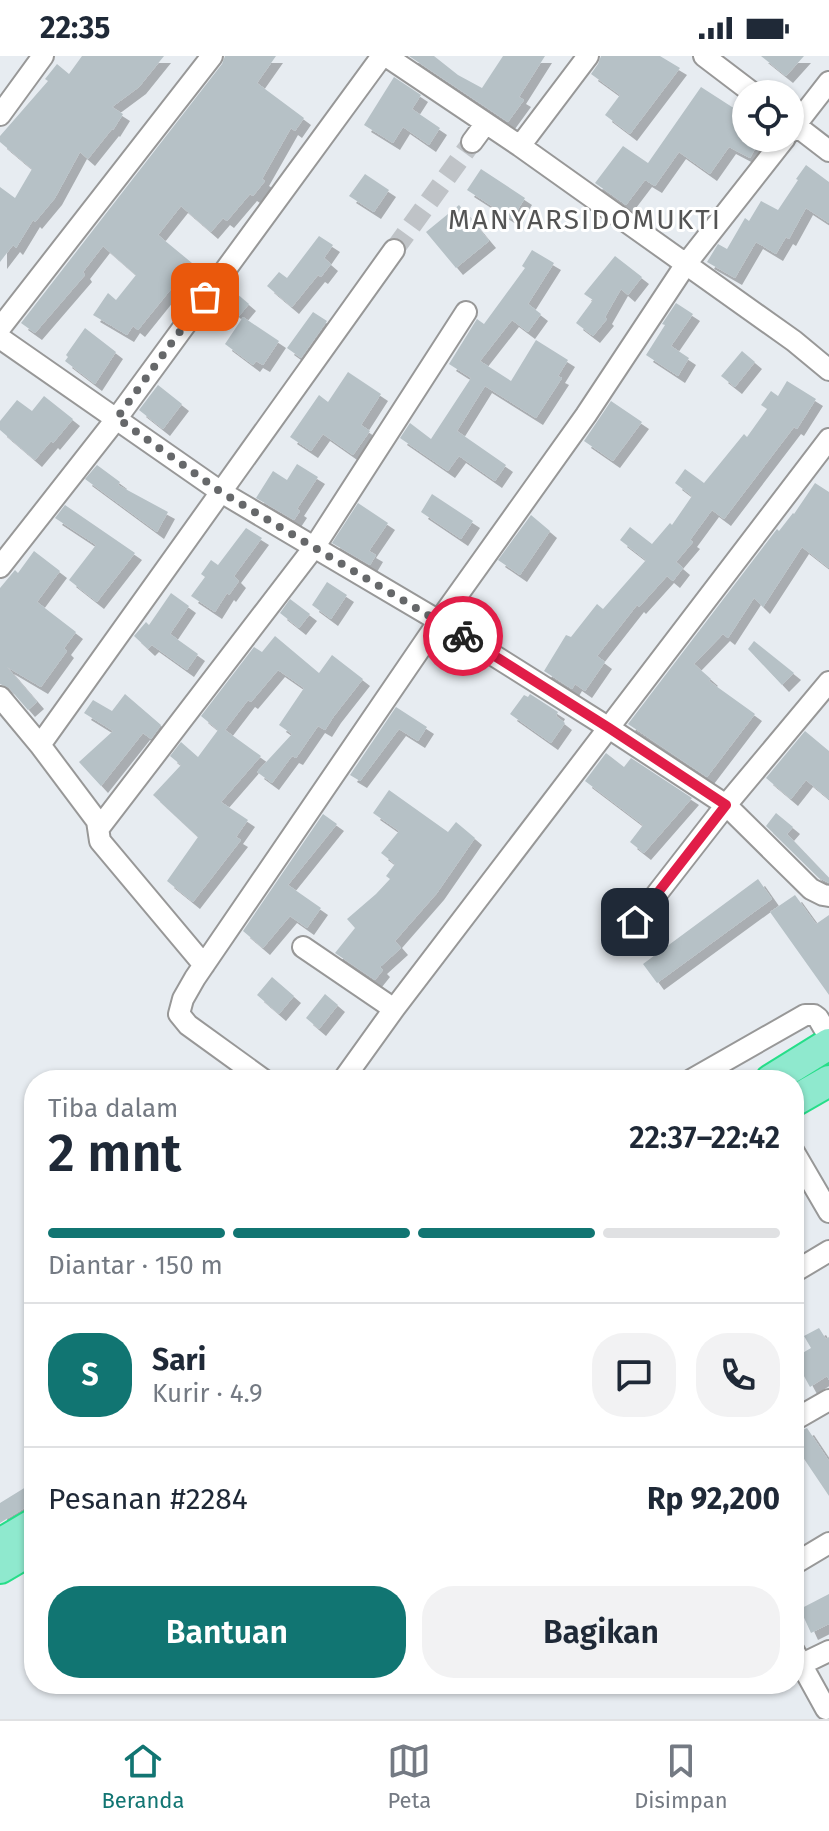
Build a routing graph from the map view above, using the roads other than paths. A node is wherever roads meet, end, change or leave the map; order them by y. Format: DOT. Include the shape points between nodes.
graph roads {
  1 [pos="43,56"];
  2 [pos="212,56"];
  3 [pos="384,56"];
  4 [pos="588,56"];
  5 [pos="704,56"];
  6 [pos="736,80"];
  7 [pos="829,82"];
  8 [pos="804,112"];
  9 [pos="0,115"];
  10 [pos="486,123"];
  11 [pos="804,137"];
  12 [pos="472,142"];
  13 [pos="520,146"];
  14 [pos="829,151"];
  15 [pos="772,152"];
  16 [pos="394,250"];
  17 [pos="686,264"];
  18 [pos="466,312"];
  19 [pos="0,328"];
  20 [pos="0,338"];
  21 [pos="829,370"];
  22 [pos="117,418"];
  23 [pos="829,439"];
  24 [pos="221,492"];
  25 [pos="315,546"];
  26 [pos="0,567"];
  27 [pos="439,621"];
  28 [pos="829,682"];
  29 [pos="0,697"];
  30 [pos="609,728"];
  31 [pos="40,745"];
  32 [pos="726,805"];
  33 [pos="99,828"];
  34 [pos="829,896"];
  35 [pos="635,922"];
  36 [pos="303,947"];
  37 [pos="199,972"];
  38 [pos="394,1009"];
  39 [pos="829,1037"];
  40 [pos="829,1044"];
  41 [pos="250,1070"];
  42 [pos="350,1070"];
  43 [pos="709,1070"];
  44 [pos="787,1070"];
  45 [pos="829,1081"];
  46 [pos="804,1095"];
  47 [pos="804,1169"];
  48 [pos="829,1212"];
  49 [pos="829,1251"];
  50 [pos="804,1266"];
  51 [pos="829,1400"];
  52 [pos="804,1414"];
  53 [pos="24,1530"];
  54 [pos="829,1543"];
  55 [pos="0,1544"];
  56 [pos="24,1554"];
  57 [pos="804,1558"];
  58 [pos="0,1568"];
  59 [pos="829,1651"];
  60 [pos="804,1657"];
  61 [pos="804,1669"];
  62 [pos="826,1709"];
  1 -- 9 [label="street"];
  2 -- 19 [label="street"];
  3 -- 10 [label="street"];
  3 -- 22 [label="street"];
  4 -- 13 [label="street"];
  5 -- 6 [label="street"];
  7 -- 8 [label="street"];
  10 -- 12 [label="street"];
  10 -- 13 [label="street"];
  11 -- 14 [label="street"];
  13 -- 17 [label="street"];
  15 -- 17 [label="street"];
  16 -- 24 [label="street"];
  17 -- 21 [label="street"];
  17 -- 27 [label="street"];
  18 -- 25 [label="street"];
  20 -- 22 [label="street"];
  22 -- 24 [label="street"];
  22 -- 26 [label="street"];
  23 -- 30 [label="street"];
  24 -- 25 [label="street"];
  24 -- 31 [label="street"];
  25 -- 27 [label="street"];
  25 -- 33 [label="street"];
  27 -- 30 [label="street"];
  27 -- 37 [label="street"];
  28 -- 32 [label="street"];
  29 -- 31 [label="street"];
  30 -- 32 [label="street"];
  30 -- 38 [label="street"];
  31 -- 33 [label="street"];
  32 -- 34 [label="street" via="811,889"];
  32 -- 35 [label="street"];
  33 -- 37 [label="street" via="100,841"];
  36 -- 38 [label="street"];
  37 -- 41 [label="street" via="179,1014"];
  38 -- 42 [label="street"];
  39 -- 43 [label="street" via="818,1018 805,1015"];
  40 -- 44 [label="highway"];
  45 -- 46 [label="highway"];
  47 -- 48 [label="street"];
  49 -- 50 [label="street"];
  51 -- 52 [label="street"];
  53 -- 55 [label="highway"];
  54 -- 57 [label="street"];
  56 -- 58 [label="highway"];
  59 -- 60 [label="street"];
  61 -- 62 [label="street"];
}
